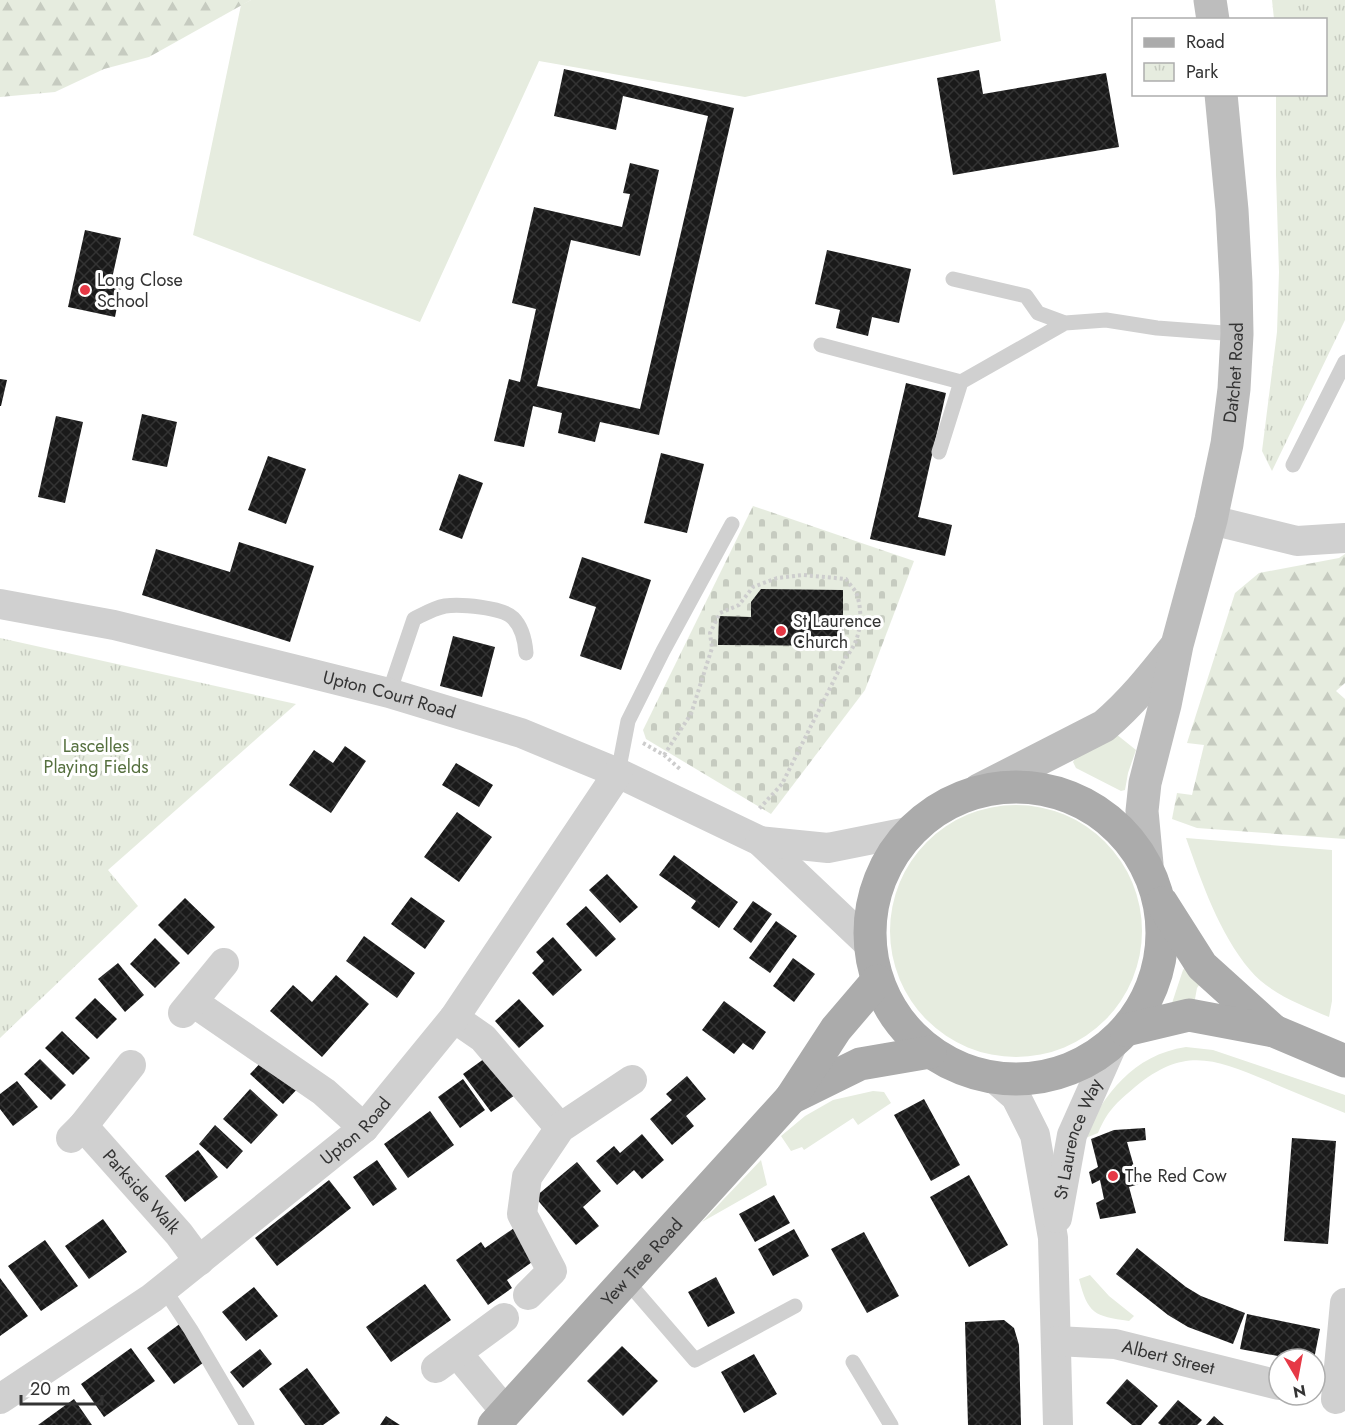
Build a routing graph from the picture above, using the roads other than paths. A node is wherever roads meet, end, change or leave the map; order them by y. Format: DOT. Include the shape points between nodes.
graph roads {
  1 [pos="1210,0"];
  2 [pos="1213,18"];
  3 [pos="1221,96"];
  4 [pos="953,279"];
  5 [pos="1065,323"];
  6 [pos="1237,334"];
  7 [pos="821,345"];
  8 [pos="1345,362"];
  9 [pos="962,382"];
  10 [pos="939,452"];
  11 [pos="1293,465"];
  12 [pos="1211,520"];
  13 [pos="732,524"];
  14 [pos="1345,538"];
  15 [pos="0,604"];
  16 [pos="1177,645"];
  17 [pos="526,652"];
  18 [pos="388,693"];
  19 [pos="618,773"];
  20 [pos="979,790"];
  21 [pos="908,832"];
  22 [pos="760,841"];
  23 [pos="1147,864"];
  24 [pos="1161,901"];
  25 [pos="869,944"];
  26 [pos="224,963"];
  27 [pos="877,981"];
  28 [pos="454,1018"];
  29 [pos="1274,1031"];
  30 [pos="1120,1037"];
  31 [pos="930,1052"];
  32 [pos="1345,1061"];
  33 [pos="131,1065"];
  34 [pos="993,1077"];
  35 [pos="632,1080"];
  36 [pos="791,1098"];
  37 [pos="364,1128"];
  38 [pos="560,1128"];
  39 [pos="1053,1238"];
  40 [pos="199,1261"];
  41 [pos="625,1279"];
  42 [pos="164,1289"];
  43 [pos="528,1295"];
  44 [pos="1345,1303"];
  45 [pos="795,1306"];
  46 [pos="504,1318"];
  47 [pos="1056,1341"];
  48 [pos="853,1362"];
  49 [pos="1267,1382"];
  50 [pos="1332,1398"];
  51 [pos="0,1399"];
  52 [pos="500,1418"];
  53 [pos="247,1425"];
  54 [pos="891,1425"];
  55 [pos="1058,1425"];
  1 -- 2 [label="main road"];
  3 -- 6 [label="main road, Datchet Road" via="1232,210"];
  4 -- 5 [label="lane" via="1026,296 1038,313"];
  5 -- 6 [label="lane" via="1106,320"];
  5 -- 9 [label="lane"];
  6 -- 12 [label="main road, Datchet Road" via="1227,444"];
  7 -- 9 [label="lane"];
  8 -- 11 [label="lane"];
  9 -- 10 [label="lane"];
  12 -- 14 [label="street" via="1297,541"];
  12 -- 16 [label="main road, Datchet Road"];
  13 -- 19 [label="lane" via="628,721"];
  15 -- 18 [label="street, Upton Court Road" via="114,626"];
  16 -- 20 [label="main road, Datchet Road" via="1104,726"];
  16 -- 23 [label="main road, Datchet Road" via="1145,783 1142,811"];
  17 -- 18 [label="lane" via="519,626 511,616 487,608 445,606 428,611 414,619"];
  18 -- 19 [label="street, Upton Court Road" via="521,733"];
  19 -- 22 [label="street, Upton Court Road"];
  19 -- 28 [label="street, Upton Road"];
  20 -- 21 [label="main road" via="941,806"];
  20 -- 23 [label="main road" via="1069,795 1095,807 1125,832"];
  21 -- 22 [label="street, Upton Court Road" via="828,848"];
  21 -- 25 [label="main road" via="884,867 871,907"];
  22 -- 25 [label="street, Upton Court Road"];
  23 -- 24 [label="main road"];
  24 -- 29 [label="main road" via="1202,966"];
  24 -- 30 [label="main road" via="1164,935 1159,970 1146,1002"];
  25 -- 27 [label="main road"];
  26 -- 37 [label="street" via="188,1007 324,1092"];
  27 -- 31 [label="main road" via="898,1020"];
  27 -- 36 [label="main road, Yew Tree Road" via="837,1029"];
  28 -- 37 [label="street, Upton Road"];
  28 -- 38 [label="street" via="483,1038"];
  29 -- 30 [label="main road" via="1189,1015"];
  29 -- 32 [label="main road"];
  30 -- 34 [label="main road" via="1077,1067 1035,1078"];
  30 -- 39 [label="street, St Laurence Way" via="1072,1135"];
  31 -- 34 [label="main road" via="960,1068"];
  31 -- 36 [label="main road, Yew Tree Road" via="860,1064"];
  33 -- 40 [label="street, Parkside Walk" via="77,1132 179,1234"];
  34 -- 39 [label="street, St Laurence Way" via="1016,1097 1035,1135"];
  35 -- 38 [label="street"];
  36 -- 41 [label="main road, Yew Tree Road"];
  37 -- 40 [label="street, Upton Road"];
  38 -- 43 [label="street" via="527,1177 522,1214 552,1271"];
  39 -- 47 [label="street, St Laurence Way"];
  40 -- 42 [label="street, Upton Road"];
  41 -- 45 [label="lane" via="695,1360"];
  41 -- 52 [label="main road, Yew Tree Road"];
  42 -- 51 [label="street, Upton Road"];
  42 -- 53 [label="lane"];
  44 -- 50 [label="street"];
  46 -- 52 [label="street" via="446,1361"];
  47 -- 49 [label="street, Albert Street" via="1115,1344"];
  47 -- 55 [label="street, St Laurence Way"];
  48 -- 54 [label="lane"];
}
